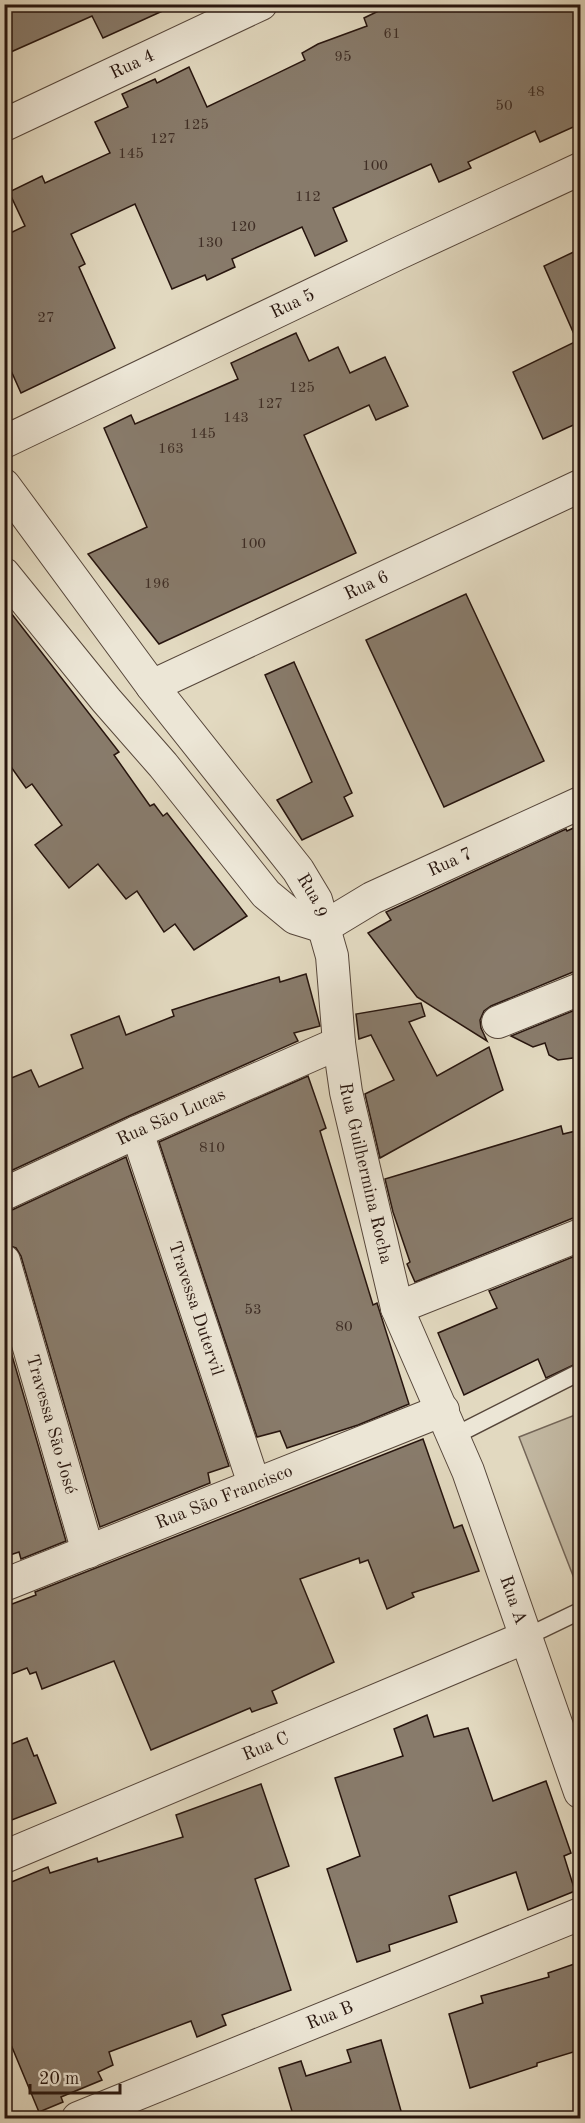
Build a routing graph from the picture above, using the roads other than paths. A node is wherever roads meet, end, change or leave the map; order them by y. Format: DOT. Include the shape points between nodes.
graph roads {
  1 [pos="261,4"];
  2 [pos="4,124"];
  3 [pos="580,169"];
  4 [pos="4,442"];
  5 [pos="4,485"];
  6 [pos="580,486"];
  7 [pos="4,574"];
  8 [pos="152,686"];
  9 [pos="580,803"];
  10 [pos="329,952"];
  11 [pos="580,989"];
  12 [pos="498,1022"];
  13 [pos="339,1044"];
  14 [pos="137,1132"];
  15 [pos="4,1194"];
  16 [pos="580,1235"];
  17 [pos="4,1261"];
  18 [pos="397,1308"];
  19 [pos="580,1372"];
  20 [pos="448,1423"];
  21 [pos="254,1484"];
  22 [pos="88,1552"];
  23 [pos="4,1586"];
  24 [pos="580,1611"];
  25 [pos="526,1637"];
  26 [pos="580,1792"];
  27 [pos="4,1857"];
  28 [pos="580,1914"];
  29 [pos="78,2118"];
  1 -- 2 [label="street, Rua 4"];
  3 -- 4 [label="street, Rua 5"];
  5 -- 8 [label="street, Rua 9"];
  6 -- 8 [label="street, Rua 6"];
  7 -- 10 [label="street, Rua 9" via="266,894"];
  8 -- 10 [label="street, Rua 9" via="298,870 316,900"];
  9 -- 10 [label="street, Rua 7" via="372,898"];
  10 -- 13 [label="street, Rua Guilhermina Rocha"];
  11 -- 12 [label="street"];
  13 -- 14 [label="street, Rua São Lucas"];
  13 -- 18 [label="street, Rua Guilhermina Rocha" via="346,1092"];
  14 -- 15 [label="street, Rua São Lucas"];
  14 -- 21 [label="street, Travessa Dutervil"];
  16 -- 18 [label="street"];
  17 -- 22 [label="street, Travessa São José"];
  18 -- 20 [label="street, Rua Guilhermina Rocha"];
  19 -- 20 [label="lane"];
  20 -- 21 [label="street, Rua São Francisco"];
  20 -- 25 [label="street, Rua A"];
  21 -- 22 [label="street, Rua São Francisco"];
  22 -- 23 [label="street, Rua São Francisco"];
  24 -- 25 [label="lane"];
  25 -- 26 [label="street, Rua A"];
  25 -- 27 [label="street, Rua C"];
  28 -- 29 [label="street, Rua B"];
}
